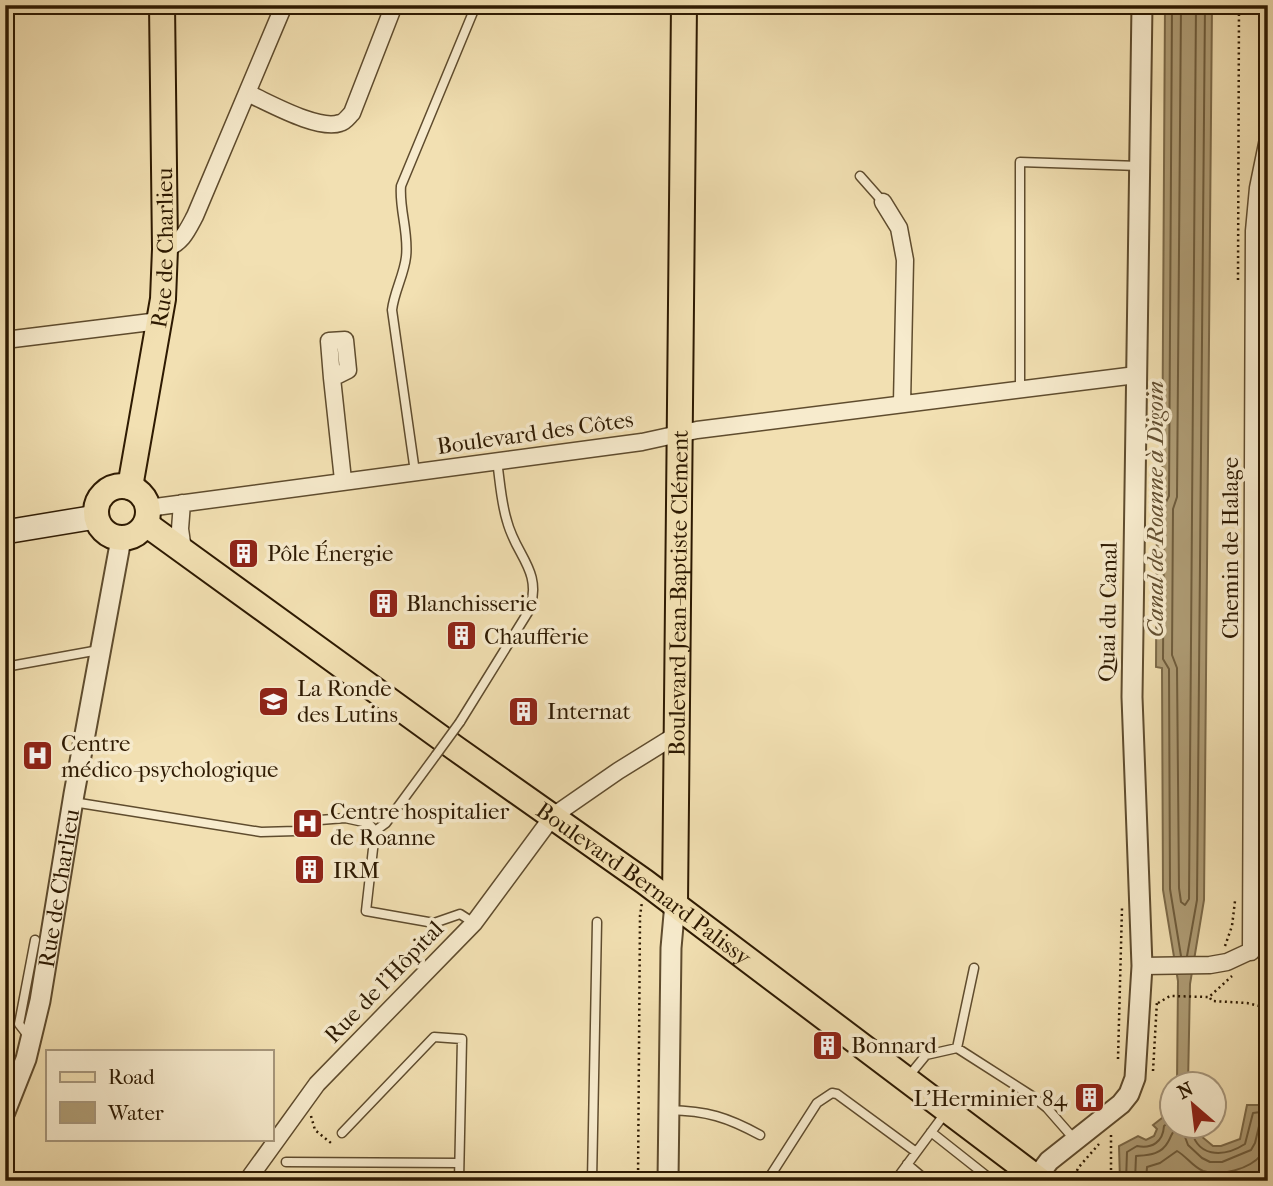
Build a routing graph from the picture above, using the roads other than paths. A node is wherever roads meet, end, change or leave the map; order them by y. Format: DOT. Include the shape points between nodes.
graph roads {
  1 [pos="162,5"];
  2 [pos="284,5"];
  3 [pos="394,5"];
  4 [pos="476,5"];
  5 [pos="684,5"];
  6 [pos="1142,5"];
  7 [pos="247,93"];
  8 [pos="1267,144"];
  9 [pos="1139,166"];
  10 [pos="860,176"];
  11 [pos="883,202"];
  12 [pos="165,249"];
  13 [pos="159,321"];
  14 [pos="5,340"];
  15 [pos="1136,375"];
  16 [pos="332,378"];
  17 [pos="1020,389"];
  18 [pos="902,403"];
  19 [pos="679,435"];
  20 [pos="497,461"];
  21 [pos="415,472"];
  22 [pos="342,481"];
  23 [pos="130,487"];
  24 [pos="183,503"];
  25 [pos="96,516"];
  26 [pos="147,516"];
  27 [pos="5,532"];
  28 [pos="121,538"];
  29 [pos="183,550"];
  30 [pos="101,649"];
  31 [pos="5,667"];
  32 [pos="676,735"];
  33 [pos="73,802"];
  34 [pos="554,816"];
  35 [pos="375,831"];
  36 [pos="674,903"];
  37 [pos="597,922"];
  38 [pos="474,923"];
  39 [pos="35,940"];
  40 [pos="1268,943"];
  41 [pos="1251,952"];
  42 [pos="1152,966"];
  43 [pos="975,968"];
  44 [pos="31,1040"];
  45 [pos="957,1048"];
  46 [pos="906,1079"];
  47 [pos="948,1109"];
  48 [pos="669,1110"];
  49 [pos="5,1112"];
  50 [pos="931,1132"];
  51 [pos="342,1133"];
  52 [pos="760,1135"];
  53 [pos="1075,1140"];
  54 [pos="916,1152"];
  55 [pos="286,1162"];
  56 [pos="460,1163"];
  57 [pos="907,1164"];
  58 [pos="1037,1179"];
  59 [pos="247,1181"];
  60 [pos="459,1181"];
  61 [pos="592,1181"];
  62 [pos="668,1181"];
  63 [pos="767,1181"];
  64 [pos="895,1181"];
  65 [pos="927,1181"];
  66 [pos="993,1181"];
  1 -- 12 [label="main road, Rue de Charlieu"];
  2 -- 7 [label="street"];
  3 -- 7 [label="street" via="352,113 342,123 313,122"];
  4 -- 21 [label="lane" via="401,186 407,254 392,310"];
  5 -- 19 [label="main road, Boulevard Jean-Baptiste Clément"];
  6 -- 9 [label="street, Quai du Canal"];
  7 -- 12 [label="street" via="184,236"];
  8 -- 41 [label="street, Chemin de Halage" via="1254,231"];
  9 -- 15 [label="street, Quai du Canal"];
  9 -- 17 [label="lane" via="1020,162"];
  10 -- 11 [label="lane"];
  11 -- 18 [label="street" via="899,228 905,260"];
  12 -- 13 [label="main road, Rue de Charlieu"];
  13 -- 14 [label="street"];
  13 -- 23 [label="main road, Rue de Charlieu"];
  15 -- 17 [label="street, Boulevard des Côtes"];
  15 -- 42 [label="street, Quai du Canal" via="1132,697"];
  16 -- 22 [label="street"];
  17 -- 18 [label="street, Boulevard des Côtes"];
  18 -- 19 [label="street, Boulevard des Côtes"];
  19 -- 20 [label="street, Boulevard des Côtes"];
  19 -- 32 [label="main road, Boulevard Jean-Baptiste Clément"];
  20 -- 21 [label="street, Boulevard des Côtes"];
  20 -- 35 [label="lane, bridge" via="507,522 530,571 534,594 530,609 460,722 386,823"];
  21 -- 22 [label="street, Boulevard des Côtes"];
  22 -- 24 [label="street, Boulevard des Côtes"];
  23 -- 25 [label="main road" via="105,492"];
  23 -- 26 [label="main road" via="142,495"];
  24 -- 26 [label="street, Boulevard des Côtes"];
  24 -- 29 [label="street"];
  25 -- 27 [label="main road"];
  25 -- 28 [label="main road" via="102,529"];
  26 -- 28 [label="main road" via="136,535"];
  26 -- 29 [label="main road, Boulevard Bernard Palissy"];
  28 -- 30 [label="street, Rue de Charlieu"];
  29 -- 34 [label="main road, Boulevard Bernard Palissy"];
  30 -- 31 [label="lane"];
  30 -- 33 [label="street, Rue de Charlieu"];
  32 -- 34 [label="street, Rue de l'Hôpital"];
  32 -- 36 [label="main road, Boulevard Jean-Baptiste Clément"];
  33 -- 35 [label="lane" via="261,832 296,831 320,820 345,818 368,823"];
  33 -- 44 [label="street, Rue de Charlieu"];
  34 -- 36 [label="main road, Boulevard Bernard Palissy"];
  34 -- 38 [label="street, Rue de l'Hôpital"];
  35 -- 38 [label="lane" via="366,911 434,923 460,914"];
  36 -- 46 [label="main road, Boulevard Bernard Palissy"];
  36 -- 48 [label="street, Boulevard Jean-Baptiste Clément"];
  37 -- 61 [label="lane"];
  38 -- 59 [label="street, Rue de l'Hôpital" via="317,1084"];
  39 -- 44 [label="lane" via="19,1024"];
  40 -- 41 [label="street"];
  41 -- 42 [label="street" via="1210,965"];
  42 -- 53 [label="street, Quai du Canal" via="1132,1086 1121,1104"];
  43 -- 45 [label="lane"];
  44 -- 49 [label="street, Rue de Charlieu"];
  45 -- 46 [label="lane" via="926,1055"];
  45 -- 53 [label="lane" via="1032,1096"];
  46 -- 47 [label="main road, Boulevard Bernard Palissy"];
  47 -- 50 [label="lane"];
  47 -- 58 [label="main road, Boulevard Bernard Palissy"];
  48 -- 52 [label="lane" via="723,1116"];
  48 -- 62 [label="street, Boulevard Jean-Baptiste Clément"];
  50 -- 54 [label="lane"];
  50 -- 66 [label="lane"];
  51 -- 56 [label="lane" via="434,1037 462,1039"];
  53 -- 58 [label="street, Quai du Canal" via="1049,1161"];
  54 -- 57 [label="lane"];
  54 -- 63 [label="lane" via="832,1093 817,1103"];
  55 -- 56 [label="lane"];
  56 -- 60 [label="lane"];
  57 -- 64 [label="lane"];
  57 -- 65 [label="lane"];
}
